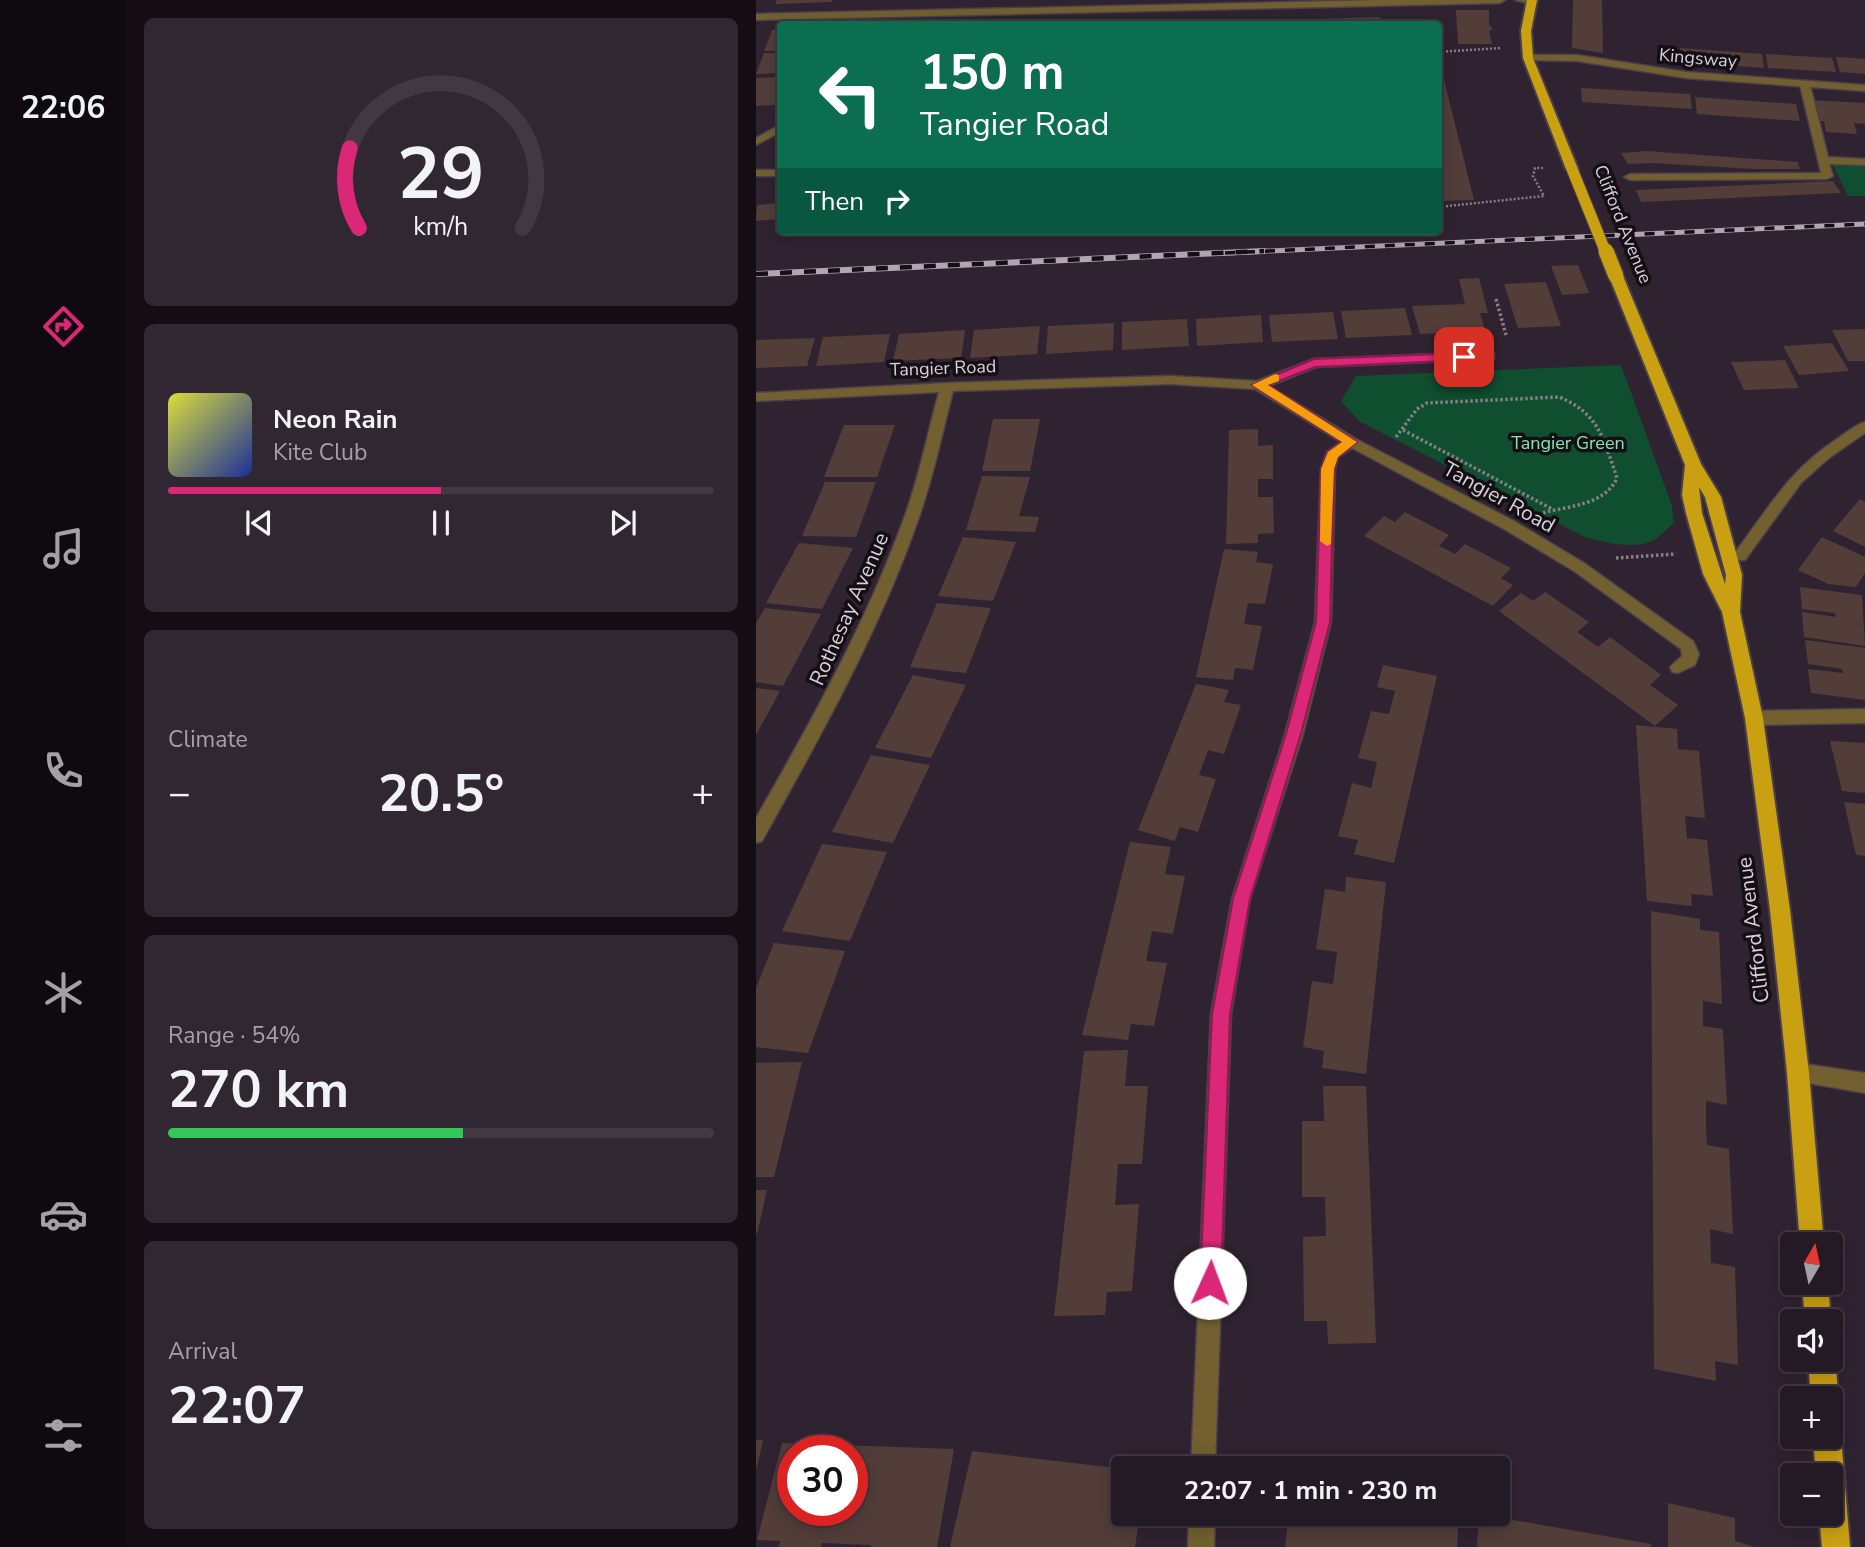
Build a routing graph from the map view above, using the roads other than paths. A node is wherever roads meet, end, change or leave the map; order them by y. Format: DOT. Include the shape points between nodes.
graph roads {
  1 [pos="1500,0"];
  2 [pos="1520,0"];
  3 [pos="1532,0"];
  4 [pos="832,16"];
  5 [pos="756,17"];
  6 [pos="1526,52"];
  7 [pos="1805,85"];
  8 [pos="1865,88"];
  9 [pos="777,130"];
  10 [pos="756,142"];
  11 [pos="1823,160"];
  12 [pos="1865,162"];
  13 [pos="756,173"];
  14 [pos="777,173"];
  15 [pos="1630,177"];
  16 [pos="1489,356"];
  17 [pos="1258,385"];
  18 [pos="947,387"];
  19 [pos="756,397"];
  20 [pos="1865,427"];
  21 [pos="1351,442"];
  22 [pos="1693,465"];
  23 [pos="1730,557"];
  24 [pos="1731,612"];
  25 [pos="1678,667"];
  26 [pos="1865,716"];
  27 [pos="1754,718"];
  28 [pos="756,835"];
  29 [pos="1798,1073"];
  30 [pos="1865,1083"];
  31 [pos="1811,1232"];
  32 [pos="1203,1456"];
  33 [pos="1202,1526"];
  34 [pos="1834,1526"];
  35 [pos="1201,1547"];
  36 [pos="1836,1547"];
  1 -- 4 [label="street"];
  2 -- 3 [label="street"];
  3 -- 6 [label="highway"];
  4 -- 5 [label="street"];
  6 -- 7 [label="street, Kingsway" via="1660,72"];
  6 -- 22 [label="highway, Clifford Avenue, bridge"];
  7 -- 8 [label="street, Kingsway"];
  7 -- 11 [label="street"];
  9 -- 10 [label="street"];
  11 -- 12 [label="street"];
  11 -- 15 [label="street" via="1827,176"];
  13 -- 14 [label="street"];
  16 -- 17 [label="street, Tangier Road" via="1314,363"];
  17 -- 18 [label="street, Tangier Road" via="1170,380"];
  17 -- 21 [label="street, Tangier Road"];
  18 -- 19 [label="street, Tangier Road"];
  18 -- 28 [label="street, Rothesay Avenue" via="912,517 885,585 818,726"];
  20 -- 23 [label="street" via="1832,448 1789,487 1757,536 1740,556"];
  21 -- 25 [label="street, Tangier Road" via="1509,524 1579,567 1687,645 1689,660"];
  21 -- 32 [label="street" via="1332,455 1328,469 1323,622 1294,734 1241,899 1221,1014"];
  22 -- 23 [label="highway, Clifford Avenue" via="1713,497"];
  22 -- 24 [label="highway, Clifford Avenue" via="1690,495 1694,513 1712,574"];
  23 -- 24 [label="highway, Clifford Avenue" via="1734,575"];
  24 -- 27 [label="highway, Clifford Avenue"];
  26 -- 27 [label="street"];
  27 -- 29 [label="highway, Clifford Avenue"];
  29 -- 30 [label="street"];
  29 -- 31 [label="highway, Clifford Avenue"];
  33 -- 35 [label="street"];
  34 -- 36 [label="highway"];
}
